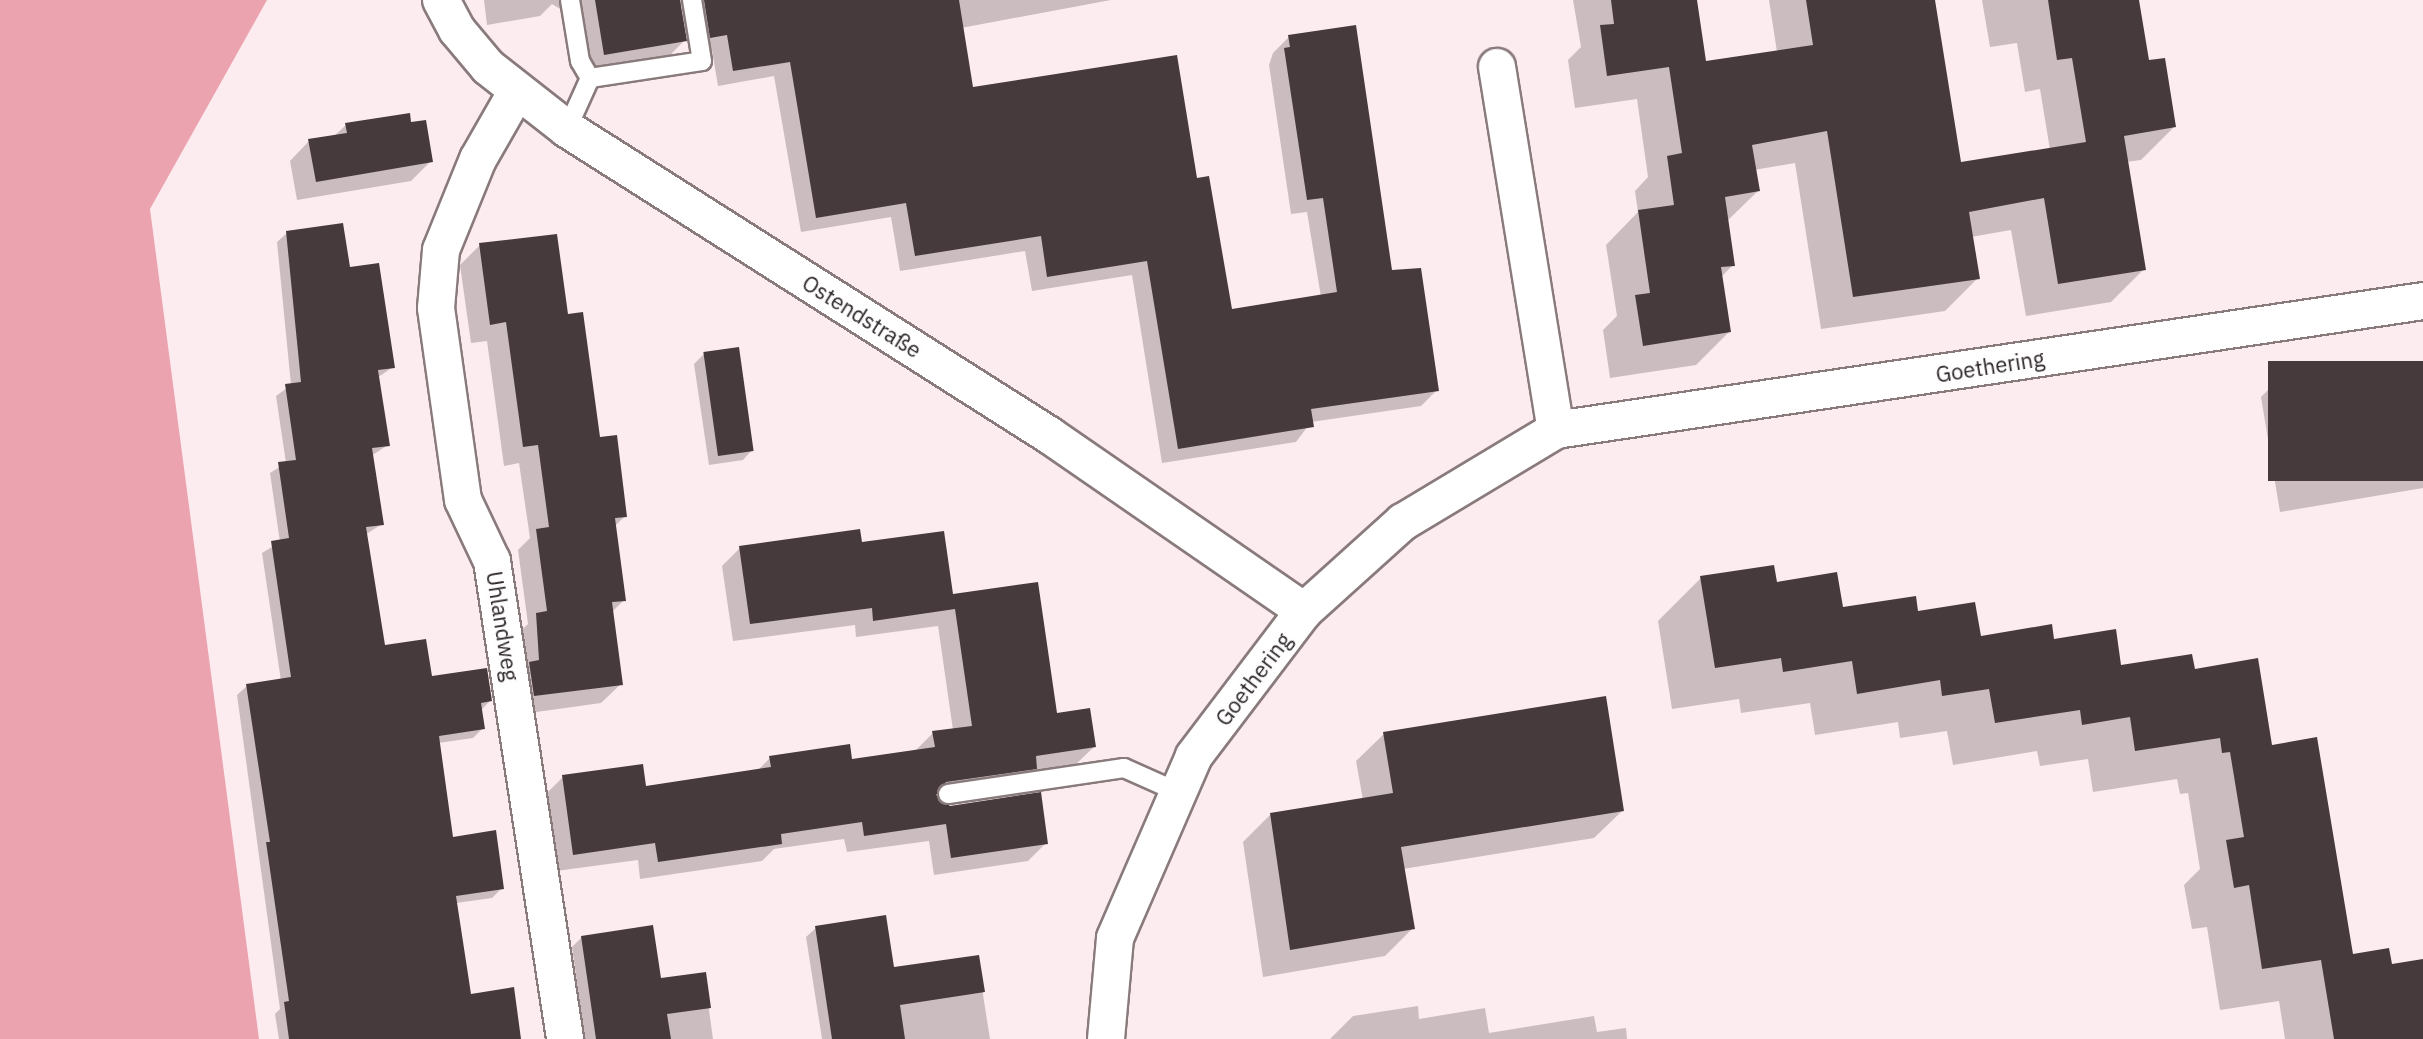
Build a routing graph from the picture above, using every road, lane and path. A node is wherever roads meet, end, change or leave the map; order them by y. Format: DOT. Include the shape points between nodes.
graph roads {
  1 [pos="441,0"];
  2 [pos="570,0"];
  3 [pos="692,0"];
  4 [pos="1497,67"];
  5 [pos="590,78"];
  6 [pos="517,91"];
  7 [pos="567,129"];
  8 [pos="2423,301"];
  9 [pos="1556,430"];
  10 [pos="1304,611"];
  11 [pos="1178,792"];
  12 [pos="948,794"];
  13 [pos="565,1039"];
  14 [pos="1106,1039"];
  1 -- 6 [label="street, Ostendstraße" via="457,30"];
  2 -- 5 [label="lane" via="580,61"];
  3 -- 5 [label="lane" via="702,61"];
  4 -- 9 [label="street"];
  5 -- 7 [label="lane"];
  6 -- 7 [label="street, Ostendstraße"];
  6 -- 13 [label="street, Uhlandweg" via="478,159 441,250 436,308 463,500 492,561"];
  7 -- 10 [label="street, Ostendstraße" via="1049,435"];
  8 -- 9 [label="street, Goethering"];
  9 -- 10 [label="street, Goethering" via="1403,522"];
  10 -- 11 [label="street, Goethering" via="1194,756"];
  11 -- 12 [label="lane" via="1124,768"];
  11 -- 14 [label="street, Goethering" via="1115,938"];
}
